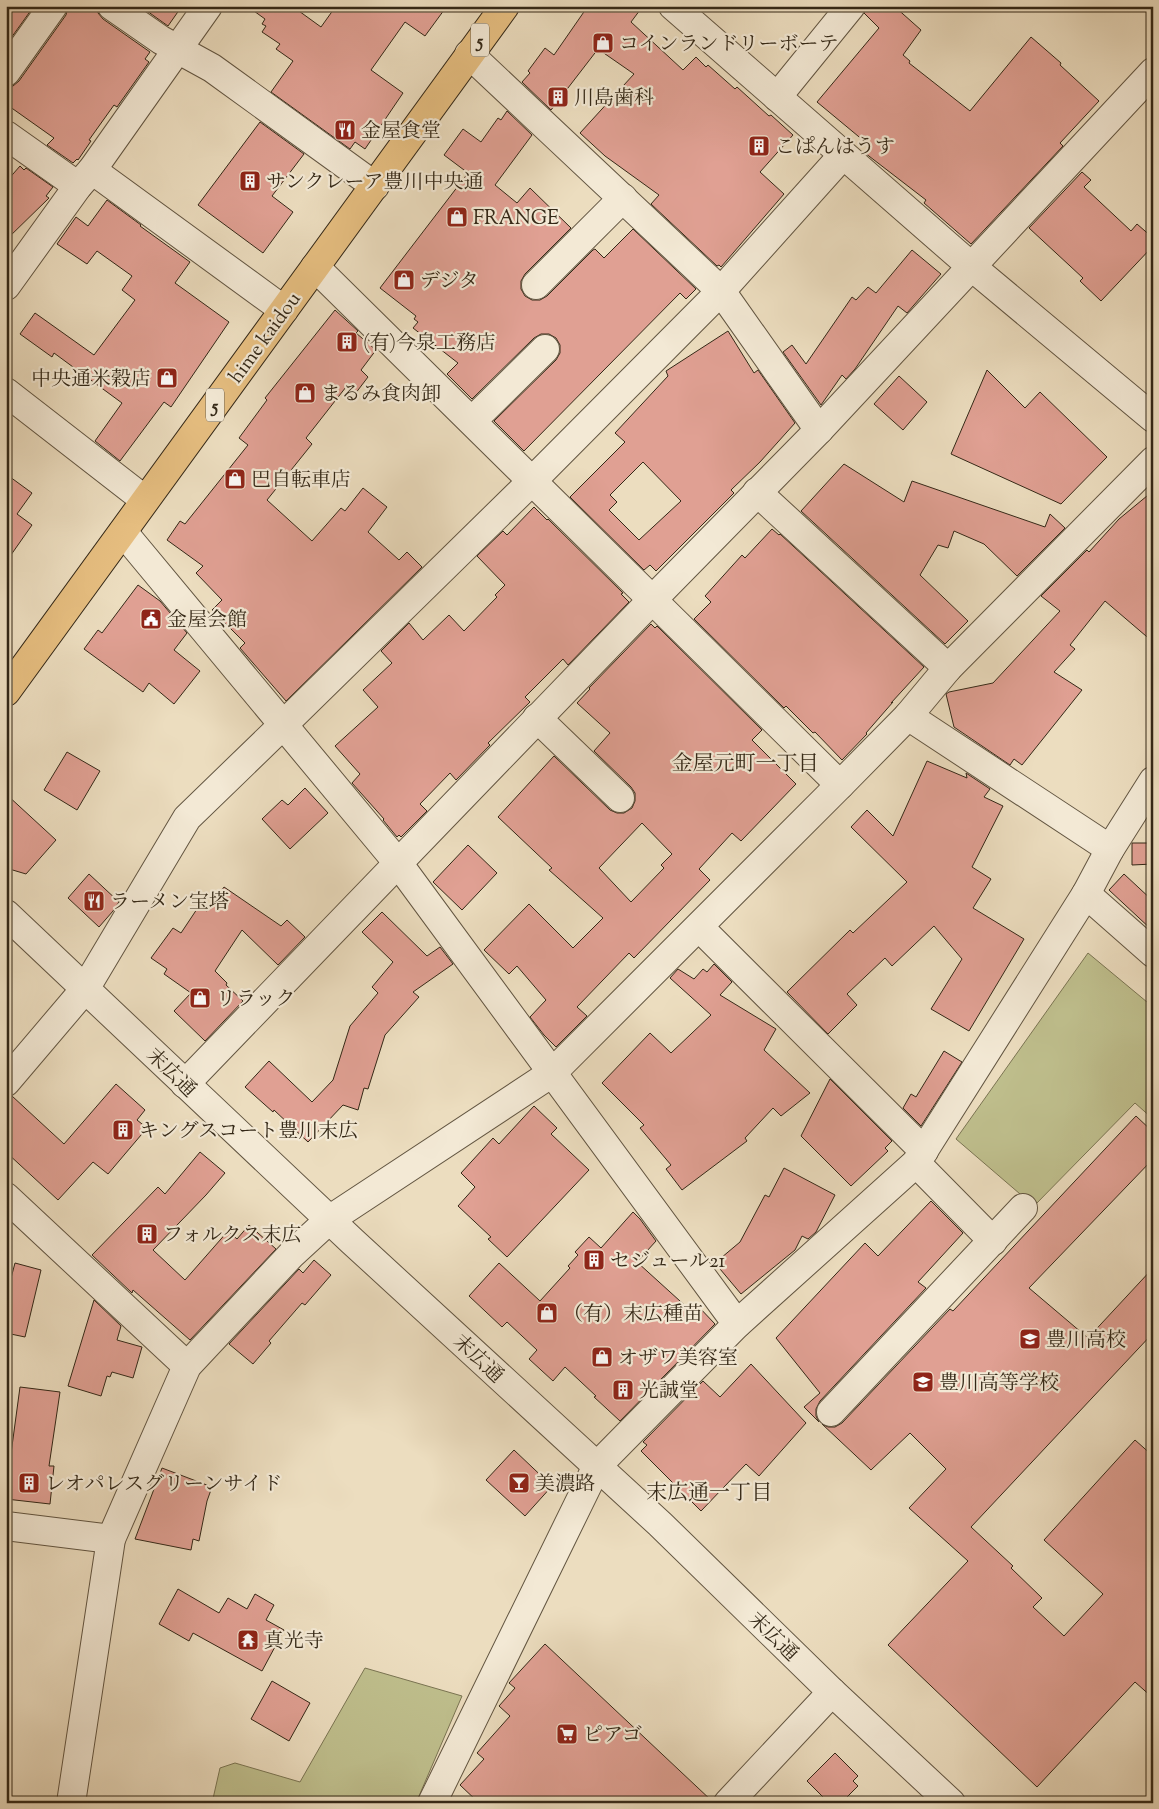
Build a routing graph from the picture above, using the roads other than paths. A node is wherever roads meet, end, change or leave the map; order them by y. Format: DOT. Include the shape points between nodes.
graph roads {
  1 [pos="53,6"];
  2 [pos="112,6"];
  3 [pos="208,6"];
  4 [pos="505,6"];
  5 [pos="673,6"];
  6 [pos="851,6"];
  7 [pos="178,49"];
  8 [pos="469,54"];
  9 [pos="6,72"];
  10 [pos="1153,72"];
  11 [pos="776,97"];
  12 [pos="6,135"];
  13 [pos="843,155"];
  14 [pos="85,178"];
  15 [pos="375,186"];
  16 [pos="623,198"];
  17 [pos="315,267"];
  18 [pos="972,267"];
  19 [pos="536,285"];
  20 [pos="6,286"];
  21 [pos="721,291"];
  22 [pos="284,310"];
  23 [pos="545,349"];
  24 [pos="6,392"];
  25 [pos="1153,418"];
  26 [pos="472,422"];
  27 [pos="819,430"];
  28 [pos="1153,461"];
  29 [pos="532,481"];
  30 [pos="757,492"];
  31 [pos="145,500"];
  32 [pos="122,532"];
  33 [pos="653,599"];
  34 [pos="948,668"];
  35 [pos="6,692"];
  36 [pos="908,716"];
  37 [pos="537,718"];
  38 [pos="283,725"];
  39 [pos="1153,781"];
  40 [pos="840,785"];
  41 [pos="620,798"];
  42 [pos="1110,849"];
  43 [pos="398,863"];
  44 [pos="1086,894"];
  45 [pos="6,914"];
  46 [pos="699,927"];
  47 [pos="1153,953"];
  48 [pos="85,988"];
  49 [pos="552,1073"];
  50 [pos="6,1082"];
  51 [pos="184,1084"];
  52 [pos="920,1157"];
  53 [pos="6,1197"];
  54 [pos="1023,1208"];
  55 [pos="329,1220"];
  56 [pos="993,1241"];
  57 [pos="737,1324"];
  58 [pos="187,1366"];
  59 [pos="831,1412"];
  60 [pos="597,1466"];
  61 [pos="6,1526"];
  62 [pos="111,1539"];
  63 [pos="832,1692"];
  64 [pos="71,1803"];
  65 [pos="432,1803"];
  66 [pos="728,1803"];
  67 [pos="951,1803"];
  1 -- 9 [label="street"];
  2 -- 7 [label="street"];
  3 -- 7 [label="street"];
  4 -- 8 [label="main road, hime kaidou / 5"];
  5 -- 11 [label="street"];
  6 -- 11 [label="street"];
  7 -- 14 [label="street"];
  7 -- 15 [label="street" via="212,68"];
  8 -- 15 [label="main road, hime kaidou / 5"];
  8 -- 16 [label="street"];
  10 -- 18 [label="street"];
  11 -- 13 [label="street"];
  12 -- 14 [label="street"];
  13 -- 18 [label="street"];
  13 -- 21 [label="street"];
  14 -- 20 [label="street"];
  14 -- 22 [label="street"];
  15 -- 17 [label="main road, hime kaidou / 5"];
  16 -- 19 [label="street"];
  16 -- 21 [label="street"];
  17 -- 22 [label="main road, hime kaidou / 5"];
  17 -- 26 [label="street"];
  18 -- 25 [label="street"];
  18 -- 27 [label="street"];
  21 -- 27 [label="street"];
  21 -- 29 [label="street"];
  22 -- 31 [label="main road, hime kaidou / 5"];
  23 -- 26 [label="street"];
  24 -- 31 [label="street"];
  26 -- 29 [label="street"];
  27 -- 30 [label="street"];
  28 -- 34 [label="street"];
  29 -- 33 [label="street"];
  29 -- 38 [label="street"];
  30 -- 33 [label="street"];
  30 -- 34 [label="street"];
  31 -- 32 [label="main road, hime kaidou / 5"];
  32 -- 35 [label="main road, hime kaidou / 5"];
  32 -- 38 [label="street"];
  33 -- 37 [label="street"];
  33 -- 40 [label="street"];
  34 -- 36 [label="street"];
  36 -- 40 [label="street"];
  36 -- 42 [label="street"];
  37 -- 41 [label="street"];
  37 -- 43 [label="street"];
  38 -- 43 [label="street"];
  38 -- 48 [label="street" via="187,818"];
  39 -- 42 [label="street"];
  40 -- 46 [label="street"];
  42 -- 44 [label="street"];
  43 -- 49 [label="street"];
  43 -- 51 [label="street"];
  44 -- 47 [label="street"];
  44 -- 52 [label="street"];
  45 -- 48 [label="street, 末広通"];
  46 -- 49 [label="street"];
  46 -- 52 [label="street"];
  48 -- 50 [label="street"];
  48 -- 51 [label="street, 末広通"];
  49 -- 55 [label="street"];
  49 -- 57 [label="street"];
  51 -- 55 [label="street, 末広通"];
  52 -- 56 [label="street"];
  52 -- 57 [label="street"];
  53 -- 58 [label="street"];
  54 -- 56 [label="street"];
  55 -- 58 [label="street" via="291,1255"];
  55 -- 60 [label="street, 末広通"];
  56 -- 59 [label="street"];
  57 -- 60 [label="street"];
  58 -- 62 [label="street"];
  60 -- 63 [label="street, 末広通"];
  60 -- 65 [label="street"];
  61 -- 62 [label="street"];
  62 -- 64 [label="street"];
  63 -- 66 [label="street"];
  63 -- 67 [label="street, 末広通"];
}
